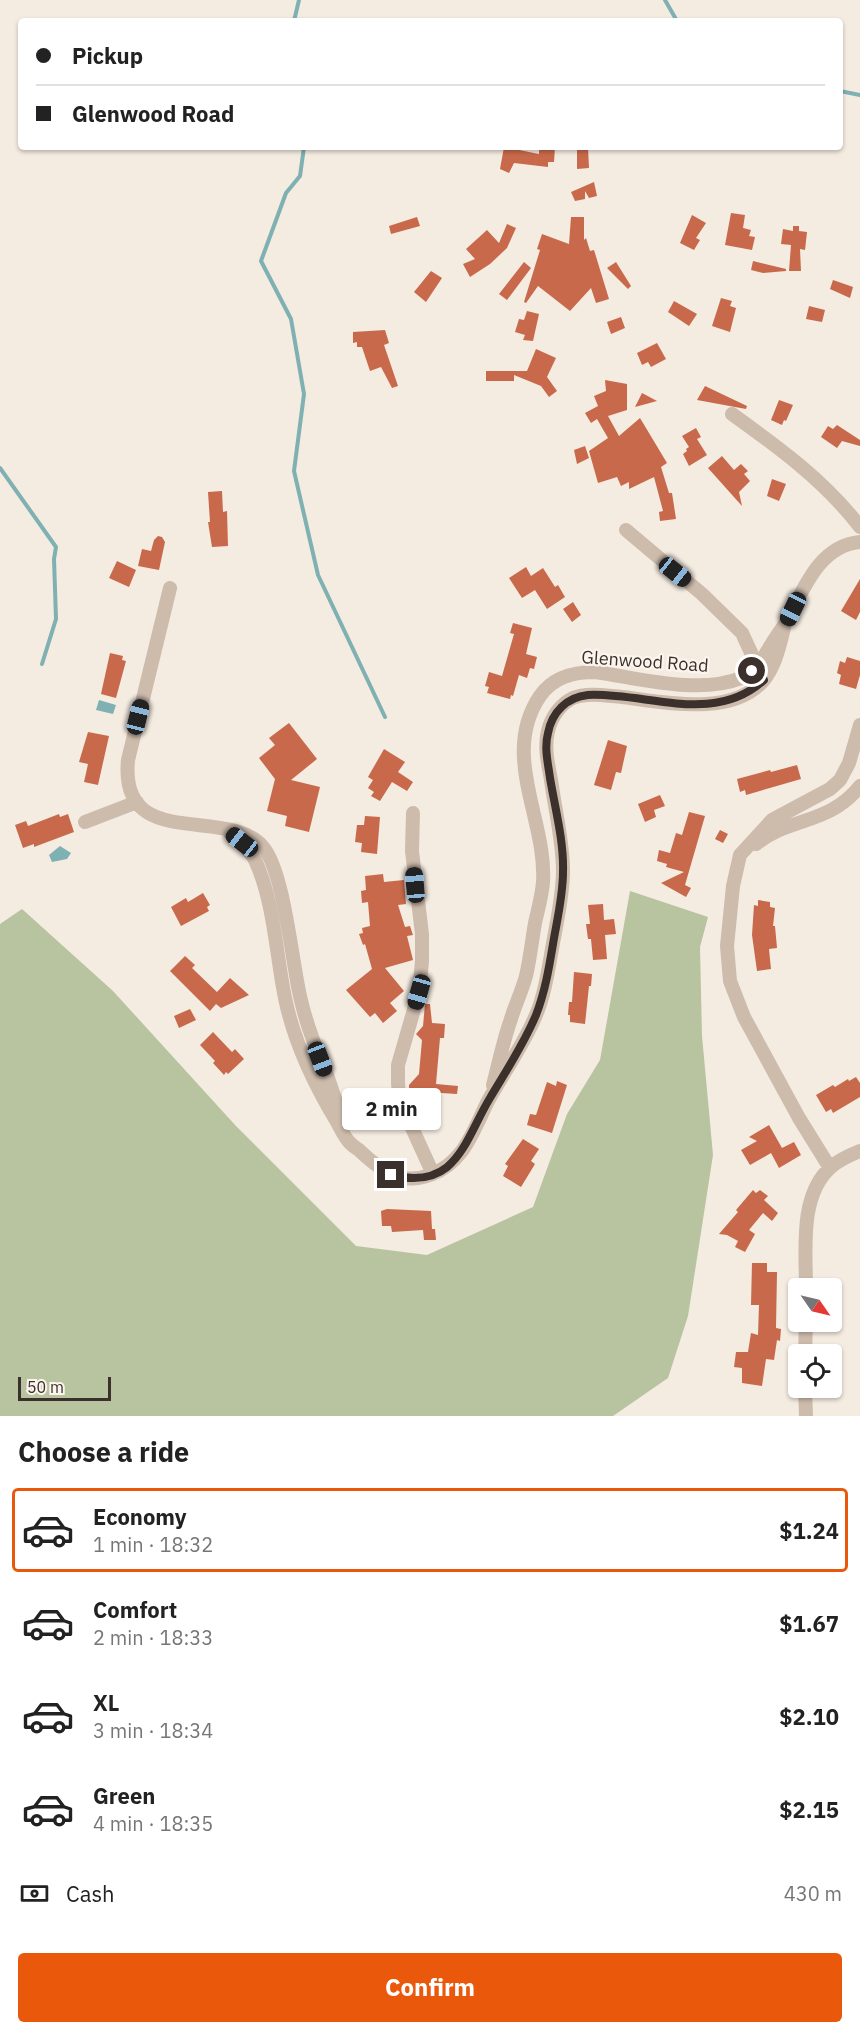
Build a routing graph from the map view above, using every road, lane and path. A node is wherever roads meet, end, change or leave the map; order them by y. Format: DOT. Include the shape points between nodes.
graph roads {
  1 [pos="732,414"];
  2 [pos="860,527"];
  3 [pos="626,530"];
  4 [pos="860,542"];
  5 [pos="170,588"];
  6 [pos="785,624"];
  7 [pos="758,666"];
  8 [pos="764,680"];
  9 [pos="860,725"];
  10 [pos="860,786"];
  11 [pos="137,802"];
  12 [pos="413,813"];
  13 [pos="85,822"];
  14 [pos="736,870"];
  15 [pos="489,1100"];
  16 [pos="860,1151"];
  17 [pos="830,1168"];
  18 [pos="433,1174"];
  19 [pos="806,1278"];
  20 [pos="805,1398"];
  21 [pos="806,1416"];
  1 -- 2 [label="street" via="804,470"];
  3 -- 7 [label="street" via="742,633"];
  4 -- 6 [label="street, Glenwood Road" via="846,544 819,564"];
  5 -- 11 [label="street" via="128,760 128,779"];
  6 -- 7 [label="street, Glenwood Road"];
  6 -- 8 [label="street, Glenwood Road"];
  7 -- 8 [label="street"];
  7 -- 15 [label="street, Glenwood Road" via="743,678 706,684 596,672 572,674 551,684 535,703 525,731 524,755 543,882 526,976"];
  8 -- 15 [label="street, Glenwood Road" via="743,695 710,704 588,695 573,699 556,713 549,728 546,752 563,858 559,911 541,1003"];
  9 -- 14 [label="street" via="840,780 772,820 743,850"];
  10 -- 14 [label="street" via="830,813 760,841"];
  11 -- 13 [label="street"];
  11 -- 18 [label="street, Glenwood Road" via="149,813 166,820 241,831 254,837 266,850 280,893 307,1024 342,1118 369,1162 391,1175 413,1179"];
  12 -- 18 [label="street" via="412,851 422,961 419,992 398,1065 398,1083 403,1108"];
  14 -- 17 [label="street" via="727,946 730,981 744,1017"];
  15 -- 18 [label="street, Glenwood Road" via="464,1150 452,1164"];
  16 -- 17 [label="street"];
  17 -- 19 [label="street" via="819,1180 811,1202"];
  20 -- 21 [label="street"];
}
